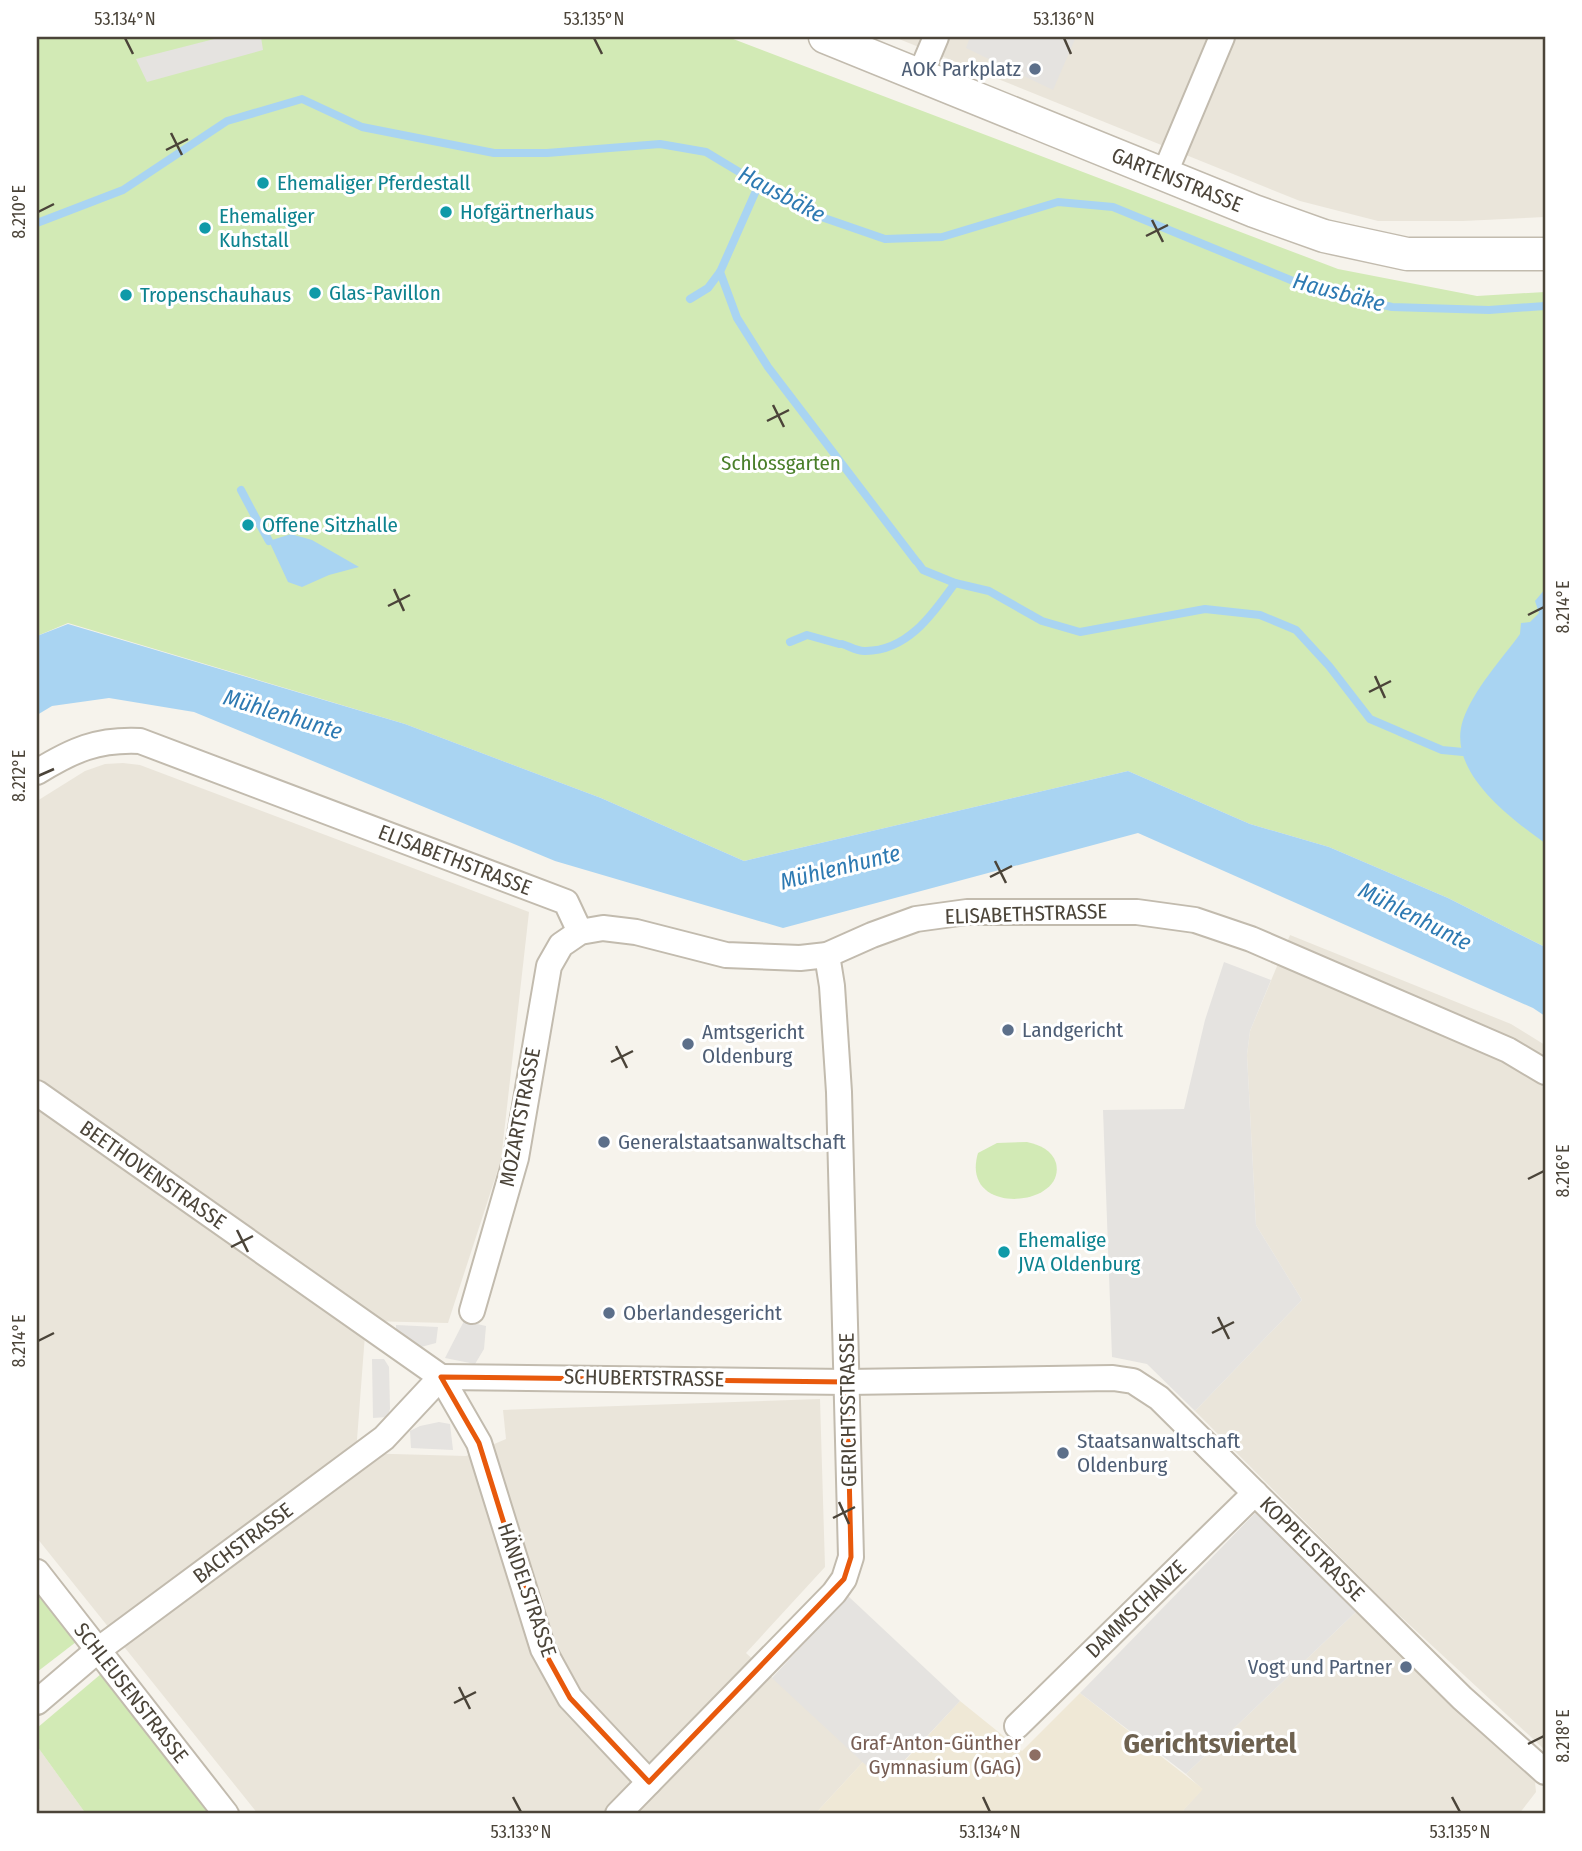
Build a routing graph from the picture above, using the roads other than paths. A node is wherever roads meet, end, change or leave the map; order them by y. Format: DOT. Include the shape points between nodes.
graph roads {
  1 [pos="825,37"];
  2 [pos="936,37"];
  3 [pos="1222,37"];
  4 [pos="920,75"];
  5 [pos="1164,175"];
  6 [pos="1545,254"];
  7 [pos="37,772"];
  8 [pos="580,932"];
  9 [pos="827,955"];
  10 [pos="1545,1072"];
  11 [pos="37,1093"];
  12 [pos="472,1311"];
  13 [pos="441,1377"];
  14 [pos="847,1382"];
  15 [pos="1255,1493"];
  16 [pos="37,1572"];
  17 [pos="98,1650"];
  18 [pos="37,1702"];
  19 [pos="1017,1726"];
  20 [pos="1545,1772"];
  21 [pos="649,1782"];
  22 [pos="226,1814"];
  23 [pos="618,1814"];
  1 -- 4 [label="street, GARTENSTRASSE"];
  2 -- 4 [label="street"];
  3 -- 5 [label="street"];
  4 -- 5 [label="street, GARTENSTRASSE"];
  5 -- 6 [label="street, GARTENSTRASSE" via="1277,220 1370,247 1407,254"];
  7 -- 8 [label="street, ELISABETHSTRASSE" via="92,744 140,741 566,902"];
  8 -- 9 [label="street, ELISABETHSTRASSE" via="603,928 636,932 726,955"];
  8 -- 12 [label="street, MOZARTSTRASSE" via="561,944 549,966 516,1158"];
  9 -- 10 [label="street, ELISABETHSTRASSE" via="916,919 967,912 1137,912 1195,920 1283,952 1508,1050"];
  9 -- 14 [label="street, GERICHTSSTRASSE" via="839,1092"];
  11 -- 13 [label="street, BEETHOVENSTRASSE"];
  13 -- 14 [label="street, SCHUBERTSTRASSE"];
  13 -- 17 [label="street, BACHSTRASSE" via="384,1438"];
  13 -- 21 [label="street, HÄNDELSTRASSE" via="479,1443 543,1649 570,1698"];
  14 -- 15 [label="street, KOPPELSTRASSE" via="1133,1381 1159,1398"];
  14 -- 21 [label="street, GERICHTSSTRASSE" via="851,1557 844,1579 782,1649"];
  15 -- 19 [label="street, DAMMSCHANZE"];
  15 -- 20 [label="street, KOPPELSTRASSE" via="1462,1698"];
  16 -- 17 [label="street, SCHLEUSENSTRASSE"];
  17 -- 18 [label="street, BACHSTRASSE"];
  17 -- 22 [label="street, SCHLEUSENSTRASSE"];
  21 -- 23 [label="street, GERICHTSSTRASSE"];
}
